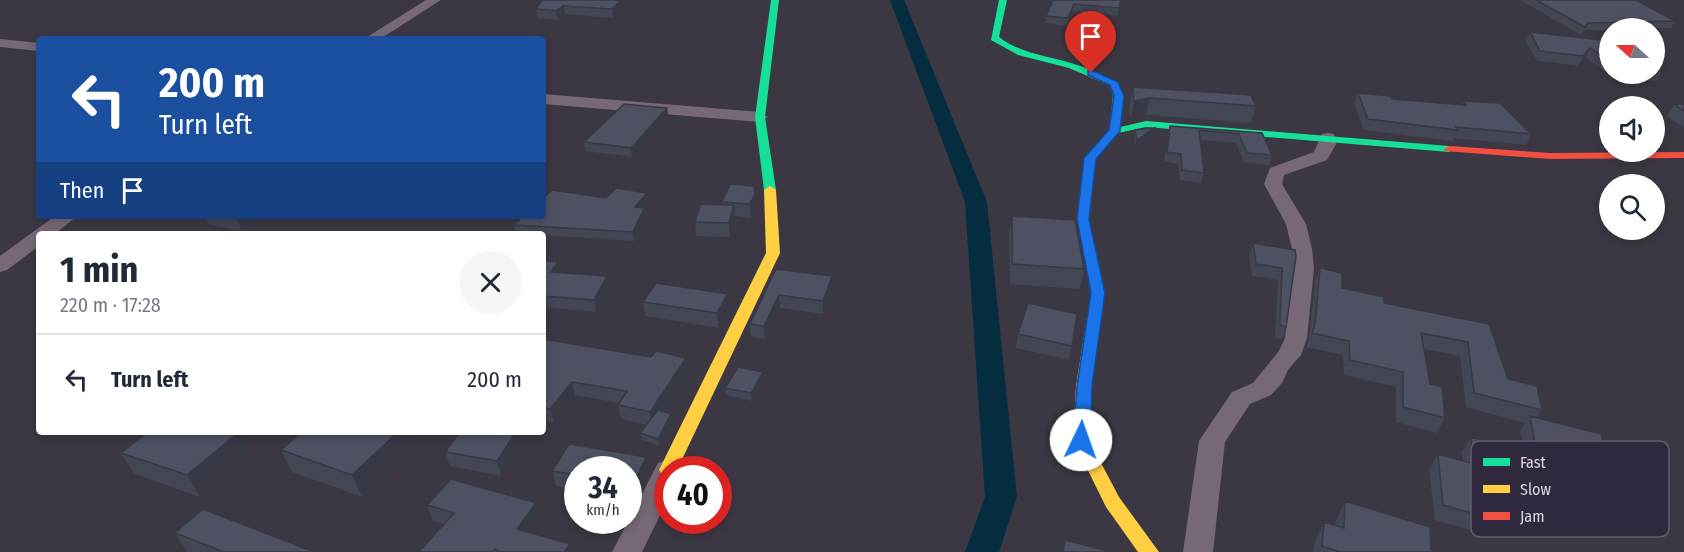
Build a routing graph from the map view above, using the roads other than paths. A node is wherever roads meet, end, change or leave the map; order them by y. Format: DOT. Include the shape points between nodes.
graph roads {
  1 [pos="435,0"];
  2 [pos="775,0"];
  3 [pos="1003,0"];
  4 [pos="376,36"];
  5 [pos="0,43"];
  6 [pos="36,46"];
  7 [pos="546,99"];
  8 [pos="760,117"];
  9 [pos="1114,131"];
  10 [pos="1329,138"];
  11 [pos="1684,155"];
  12 [pos="63,219"];
  13 [pos="46,231"];
  14 [pos="36,238"];
  15 [pos="0,266"];
  16 [pos="675,456"];
  17 [pos="654,498"];
  18 [pos="627,552"];
  19 [pos="1149,552"];
  20 [pos="1198,552"];
  1 -- 4 [label="street"];
  2 -- 8 [label="street"];
  3 -- 9 [label="street" via="994,38 1006,50 1038,61 1069,65 1115,84 1119,96"];
  5 -- 6 [label="street"];
  7 -- 8 [label="street"];
  8 -- 16 [label="street" via="769,177 773,253"];
  9 -- 10 [label="street" via="1146,124"];
  9 -- 19 [label="street" via="1090,158 1083,219 1098,293 1084,386 1081,440 1113,502"];
  10 -- 11 [label="street" via="1490,152"];
  10 -- 20 [label="street" via="1321,156 1276,172 1273,184 1296,224 1302,249 1304,268 1296,338 1273,377 1262,389 1241,398 1212,441"];
  12 -- 13 [label="street"];
  14 -- 15 [label="street"];
  17 -- 18 [label="street"];
}
